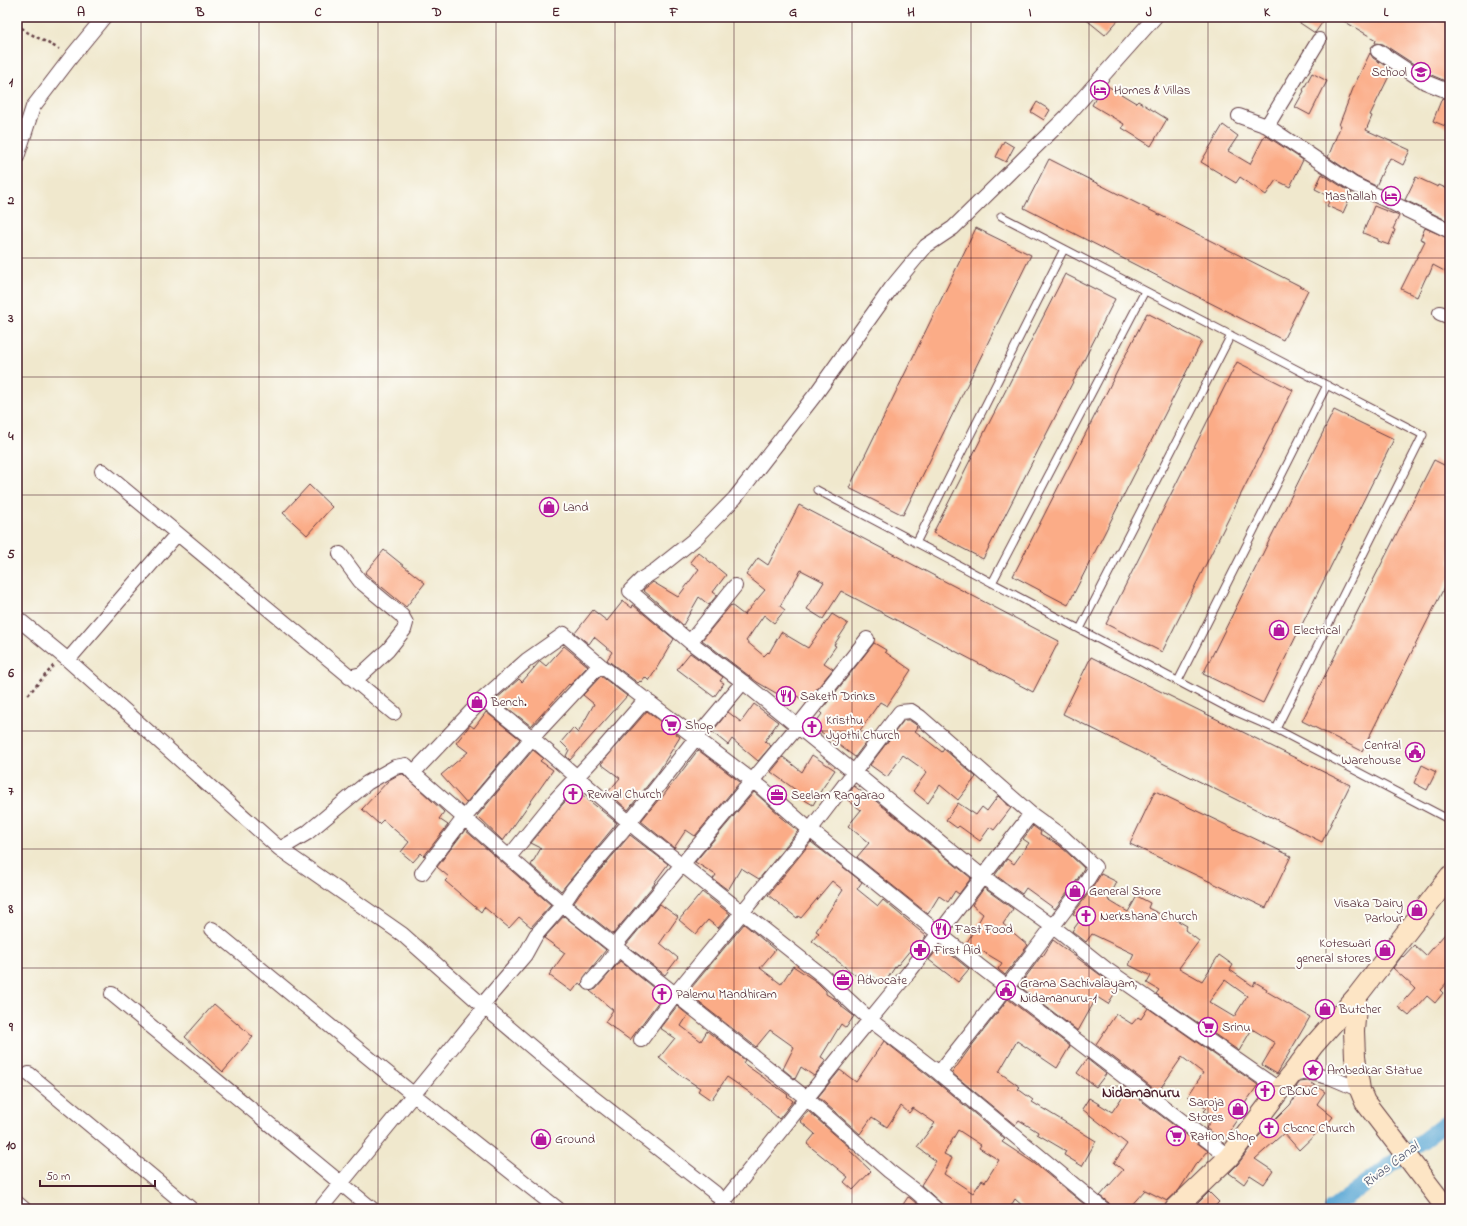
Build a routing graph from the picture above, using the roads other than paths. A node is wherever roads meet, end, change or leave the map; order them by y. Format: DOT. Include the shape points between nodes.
graph roads {
  1 [pos="104,17"];
  2 [pos="1155,17"];
  3 [pos="1319,40"];
  4 [pos="1378,50"];
  5 [pos="1450,92"];
  6 [pos="1239,116"];
  7 [pos="1267,126"];
  8 [pos="17,157"];
  9 [pos="1001,216"];
  10 [pos="1450,231"];
  11 [pos="1064,249"];
  12 [pos="1145,290"];
  13 [pos="1231,335"];
  14 [pos="1327,385"];
  15 [pos="102,471"];
  16 [pos="817,490"];
  17 [pos="177,534"];
  18 [pos="916,543"];
  19 [pos="340,554"];
  20 [pos="992,583"];
  21 [pos="735,586"];
  22 [pos="17,618"];
  23 [pos="1080,629"];
  24 [pos="867,639"];
  25 [pos="690,642"];
  26 [pos="65,657"];
  27 [pos="600,665"];
  28 [pos="349,677"];
  29 [pos="1178,681"];
  30 [pos="743,682"];
  31 [pos="483,699"];
  32 [pos="646,699"];
  33 [pos="394,713"];
  34 [pos="798,726"];
  35 [pos="1276,729"];
  36 [pos="532,738"];
  37 [pos="695,739"];
  38 [pos="854,772"];
  39 [pos="413,773"];
  40 [pos="576,777"];
  41 [pos="752,782"];
  42 [pos="1031,814"];
  43 [pos="464,818"];
  44 [pos="1450,820"];
  45 [pos="629,823"];
  46 [pos="810,830"];
  47 [pos="280,849"];
  48 [pos="509,857"];
  49 [pos="682,865"];
  50 [pos="422,873"];
  51 [pos="1450,876"];
  52 [pos="983,877"];
  53 [pos="563,904"];
  54 [pos="742,913"];
  55 [pos="1052,926"];
  56 [pos="212,930"];
  57 [pos="939,932"];
  58 [pos="616,947"];
  59 [pos="590,983"];
  60 [pos="1007,988"];
  61 [pos="112,994"];
  62 [pos="675,994"];
  63 [pos="1357,996"];
  64 [pos="484,1006"];
  65 [pos="869,1019"];
  66 [pos="641,1040"];
  67 [pos="939,1073"];
  68 [pos="29,1074"];
  69 [pos="1286,1083"];
  70 [pos="414,1095"];
  71 [pos="1362,1096"];
  72 [pos="806,1098"];
  73 [pos="1229,1157"];
  74 [pos="340,1184"];
  75 [pos="17,1203"];
  76 [pos="723,1207"];
  77 [pos="24,1209"];
  78 [pos="191,1209"];
  79 [pos="320,1209"];
  80 [pos="372,1209"];
  81 [pos="558,1209"];
  82 [pos="936,1209"];
  83 [pos="1103,1209"];
  84 [pos="1175,1209"];
  85 [pos="1447,1209"];
  1 -- 8 [label="street" via="33,107"];
  2 -- 25 [label="street" via="1066,117 952,228 926,246 892,287 815,395 735,498 696,538 630,591"];
  3 -- 7 [label="street"];
  4 -- 5 [label="street" via="1425,82"];
  6 -- 7 [label="street"];
  7 -- 10 [label="street" via="1353,184"];
  9 -- 11 [label="lane"];
  11 -- 12 [label="lane"];
  11 -- 18 [label="lane"];
  12 -- 13 [label="lane"];
  12 -- 20 [label="lane"];
  13 -- 14 [label="lane"];
  13 -- 23 [label="lane"];
  14 -- 29 [label="lane"];
  14 -- 35 [label="lane" via="1423,434"];
  15 -- 17 [label="street"];
  16 -- 18 [label="lane"];
  17 -- 26 [label="street"];
  17 -- 28 [label="street"];
  18 -- 20 [label="lane"];
  19 -- 28 [label="street" via="360,581 402,616 406,623 404,630 388,650 362,674"];
  20 -- 23 [label="lane"];
  21 -- 25 [label="street"];
  22 -- 26 [label="street"];
  23 -- 29 [label="lane"];
  24 -- 34 [label="street"];
  25 -- 30 [label="street"];
  26 -- 47 [label="street"];
  27 -- 31 [label="street" via="564,634 527,660"];
  27 -- 32 [label="street"];
  27 -- 36 [label="street"];
  28 -- 33 [label="street"];
  29 -- 35 [label="lane" via="1232,710"];
  30 -- 34 [label="street"];
  30 -- 37 [label="street"];
  31 -- 36 [label="street"];
  31 -- 39 [label="street"];
  32 -- 37 [label="street"];
  32 -- 40 [label="street"];
  34 -- 38 [label="street"];
  34 -- 41 [label="street"];
  35 -- 44 [label="lane"];
  36 -- 40 [label="street"];
  36 -- 43 [label="street"];
  37 -- 41 [label="street"];
  37 -- 45 [label="street"];
  38 -- 42 [label="street" via="900,712 911,712 920,717"];
  38 -- 46 [label="street"];
  38 -- 52 [label="street"];
  39 -- 43 [label="street"];
  39 -- 47 [label="street" via="406,766 395,767 367,783 307,833"];
  40 -- 45 [label="street"];
  40 -- 48 [label="street"];
  41 -- 46 [label="street"];
  41 -- 49 [label="street"];
  42 -- 52 [label="street"];
  42 -- 55 [label="street" via="1064,838 1096,867"];
  43 -- 48 [label="street"];
  43 -- 50 [label="street"];
  45 -- 49 [label="street"];
  45 -- 53 [label="street"];
  46 -- 54 [label="street"];
  46 -- 57 [label="street"];
  47 -- 64 [label="street" via="402,934"];
  48 -- 53 [label="street"];
  49 -- 54 [label="street"];
  49 -- 58 [label="street"];
  51 -- 63 [label="main road"];
  52 -- 55 [label="street"];
  52 -- 57 [label="street"];
  53 -- 58 [label="street"];
  53 -- 64 [label="street" via="536,935 525,955"];
  54 -- 62 [label="street"];
  54 -- 65 [label="street" via="823,976"];
  55 -- 60 [label="street"];
  55 -- 69 [label="street" via="1106,969"];
  56 -- 70 [label="street"];
  57 -- 60 [label="street"];
  57 -- 65 [label="street"];
  58 -- 59 [label="street" via="606,965"];
  58 -- 62 [label="street"];
  60 -- 67 [label="street"];
  60 -- 73 [label="street"];
  61 -- 74 [label="street"];
  62 -- 66 [label="street"];
  62 -- 72 [label="street"];
  63 -- 69 [label="main road" via="1313,1046"];
  63 -- 71 [label="main road" via="1355,1057"];
  64 -- 70 [label="street"];
  64 -- 76 [label="street" via="573,1082 715,1193"];
  65 -- 67 [label="street"];
  65 -- 72 [label="street"];
  67 -- 83 [label="street"];
  68 -- 78 [label="street"];
  69 -- 71 [label="street" via="1308,1072 1332,1078"];
  69 -- 73 [label="main road"];
  70 -- 74 [label="street"];
  70 -- 81 [label="street"];
  71 -- 85 [label="main road"];
  72 -- 76 [label="street"];
  72 -- 82 [label="street" via="888,1171"];
  73 -- 84 [label="main road"];
  74 -- 79 [label="street"];
  74 -- 80 [label="street"];
  75 -- 77 [label="street"];
}
